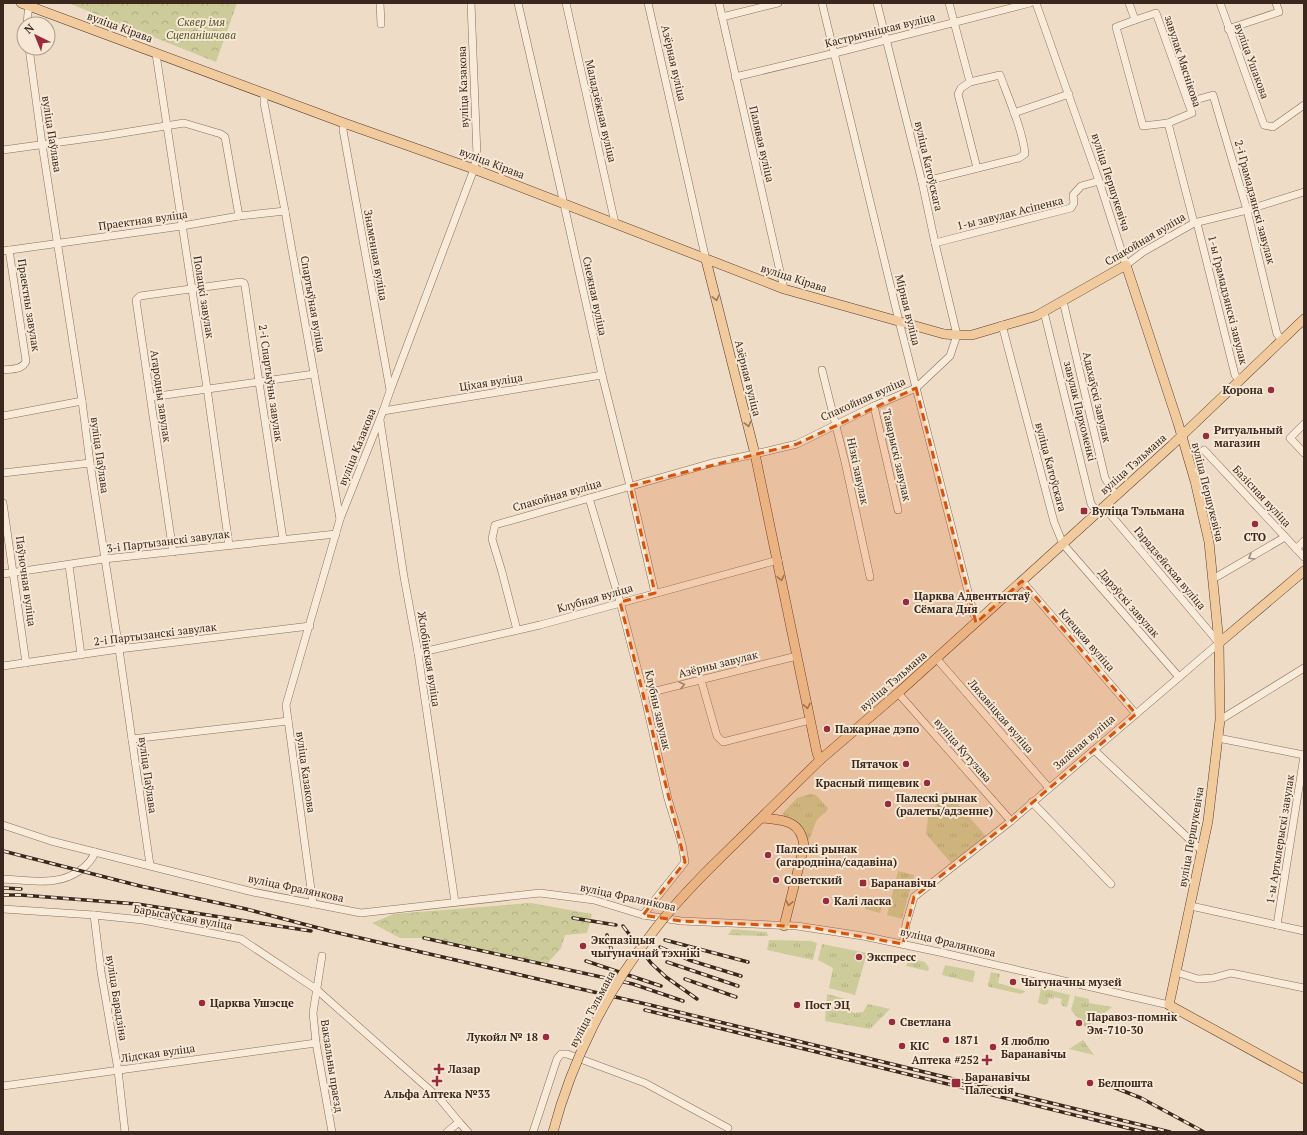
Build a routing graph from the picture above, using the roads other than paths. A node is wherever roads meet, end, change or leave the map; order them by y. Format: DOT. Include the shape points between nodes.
graph roads {
  1 [pos="380,3"];
  2 [pos="471,3"];
  3 [pos="518,3"];
  4 [pos="566,3"];
  5 [pos="648,3"];
  6 [pos="719,3"];
  7 [pos="778,3"];
  8 [pos="822,3"];
  9 [pos="877,3"];
  10 [pos="949,3"];
  11 [pos="1030,3"];
  12 [pos="1036,3"];
  13 [pos="1129,3"];
  14 [pos="1220,3"];
  15 [pos="1276,3"];
  16 [pos="26,4"];
  17 [pos="27,16"];
  18 [pos="722,17"];
  19 [pos="1135,20"];
  20 [pos="954,23"];
  21 [pos="381,24"];
  22 [pos="1228,29"];
  23 [pos="886,40"];
  24 [pos="156,54"];
  25 [pos="835,54"];
  26 [pos="30,56"];
  27 [pos="735,77"];
  28 [pos="970,82"];
  29 [pos="264,93"];
  30 [pos="1069,94"];
  31 [pos="1188,102"];
  32 [pos="1304,105"];
  33 [pos="1014,113"];
  34 [pos="344,123"];
  35 [pos="1168,123"];
  36 [pos="167,126"];
  37 [pos="42,144"];
  38 [pos="3,150"];
  39 [pos="977,168"];
  40 [pos="474,169"];
  41 [pos="1099,181"];
  42 [pos="922,182"];
  43 [pos="1304,192"];
  44 [pos="564,204"];
  45 [pos="1247,210"];
  46 [pos="285,211"];
  47 [pos="238,216"];
  48 [pos="615,223"];
  49 [pos="1195,223"];
  50 [pos="182,226"];
  51 [pos="935,243"];
  52 [pos="57,244"];
  53 [pos="6,251"];
  54 [pos="706,260"];
  55 [pos="1126,265"];
  56 [pos="191,289"];
  57 [pos="784,289"];
  58 [pos="1063,301"];
  59 [pos="1044,312"];
  60 [pos="1304,319"];
  61 [pos="899,321"];
  62 [pos="1002,325"];
  63 [pos="957,336"];
  64 [pos="1282,340"];
  65 [pos="3,370"];
  66 [pos="822,370"];
  67 [pos="314,374"];
  68 [pos="602,375"];
  69 [pos="1240,381"];
  70 [pos="259,382"];
  71 [pos="207,388"];
  72 [pos="916,388"];
  73 [pos="390,391"];
  74 [pos="151,396"];
  75 [pos="82,401"];
  76 [pos="874,406"];
  77 [pos="383,411"];
  78 [pos="3,416"];
  79 [pos="380,420"];
  80 [pos="836,424"];
  81 [pos="1304,424"];
  82 [pos="1182,436"];
  83 [pos="1204,450"];
  84 [pos="1304,453"];
  85 [pos="755,454"];
  86 [pos="90,463"];
  87 [pos="3,473"];
  88 [pos="630,486"];
  89 [pos="1116,496"];
  90 [pos="589,498"];
  91 [pos="3,503"];
  92 [pos="898,510"];
  93 [pos="1101,510"];
  94 [pos="340,519"];
  95 [pos="336,534"];
  96 [pos="1285,537"];
  97 [pos="284,539"];
  98 [pos="1304,541"];
  99 [pos="1063,544"];
  100 [pos="229,545"];
  101 [pos="1296,549"];
  102 [pos="173,552"];
  103 [pos="1304,557"];
  104 [pos="104,559"];
  105 [pos="778,560"];
  106 [pos="69,565"];
  107 [pos="14,572"];
  108 [pos="1304,572"];
  109 [pos="3,574"];
  110 [pos="870,578"];
  111 [pos="1213,579"];
  112 [pos="1022,581"];
  113 [pos="655,593"];
  114 [pos="620,602"];
  115 [pos="979,620"];
  116 [pos="310,626"];
  117 [pos="517,630"];
  118 [pos="1219,644"];
  119 [pos="119,649"];
  120 [pos="418,653"];
  121 [pos="81,655"];
  122 [pos="798,656"];
  123 [pos="936,658"];
  124 [pos="26,663"];
  125 [pos="3,666"];
  126 [pos="1304,668"];
  127 [pos="1179,677"];
  128 [pos="701,680"];
  129 [pos="898,693"];
  130 [pos="644,694"];
  131 [pos="1136,714"];
  132 [pos="810,720"];
  133 [pos="1220,720"];
  134 [pos="288,721"];
  135 [pos="1218,738"];
  136 [pos="132,739"];
  137 [pos="1094,750"];
  138 [pos="1304,756"];
  139 [pos="820,760"];
  140 [pos="1049,788"];
  141 [pos="1032,802"];
  142 [pos="761,819"];
  143 [pos="1011,821"];
  144 [pos="3,825"];
  145 [pos="1202,851"];
  146 [pos="95,852"];
  147 [pos="150,865"];
  148 [pos="3,879"];
  149 [pos="1111,884"];
  150 [pos="454,902"];
  151 [pos="313,904"];
  152 [pos="1191,906"];
  153 [pos="3,909"];
  154 [pos="94,914"];
  155 [pos="643,915"];
  156 [pos="1277,925"];
  157 [pos="784,926"];
  158 [pos="1304,931"];
  159 [pos="903,944"];
  160 [pos="322,956"];
  161 [pos="1176,972"];
  162 [pos="1304,988"];
  163 [pos="316,989"];
  164 [pos="1169,1005"];
  165 [pos="316,1043"];
  166 [pos="118,1070"];
  167 [pos="1304,1079"];
  168 [pos="3,1086"];
  169 [pos="459,1122"];
  170 [pos="728,1128"];
  171 [pos="125,1132"];
  172 [pos="332,1132"];
  173 [pos="447,1132"];
  174 [pos="468,1132"];
  175 [pos="533,1132"];
  176 [pos="553,1132"];
  1 -- 21 [label="street"];
  2 -- 40 [label="street, вуліца Казакова" via="476,155"];
  3 -- 44 [label="street, Снежная вуліца"];
  4 -- 48 [label="street, Маладзёжная вуліца"];
  5 -- 54 [label="street, Азёрная вуліца"];
  6 -- 18 [label="street, Палявая вуліца"];
  7 -- 18 [label="street"];
  8 -- 25 [label="street, Мірная вуліца"];
  9 -- 23 [label="street, вуліца Катоўскага"];
  10 -- 20 [label="street"];
  11 -- 20 [label="street, Кастрычніцкая вуліца"];
  12 -- 30 [label="street, вуліца Першукевіча"];
  13 -- 19 [label="street"];
  14 -- 22 [label="street, вуліца Ушакова"];
  15 -- 22 [label="street" via="1279,12"];
  16 -- 17 [label="street"];
  16 -- 24 [label="main road, вуліца Кірава"];
  18 -- 27 [label="street, Палявая вуліца"];
  19 -- 31 [label="street, завулак Мяснікова" via="1156,14"];
  19 -- 35 [label="street, завулак Мяснікова" via="1116,27 1143,126"];
  20 -- 23 [label="street, Кастрычніцкая вуліца"];
  20 -- 28 [label="street"];
  22 -- 32 [label="street, вуліца Ушакова" via="1264,125 1273,126"];
  23 -- 25 [label="street, Кастрычніцкая вуліца"];
  23 -- 42 [label="street, вуліца Катоўскага"];
  24 -- 29 [label="main road, вуліца Кірава"];
  24 -- 36 [label="street, Полацкі завулак"];
  25 -- 27 [label="street, Кастрычніцкая вуліца"];
  25 -- 61 [label="street, Мірная вуліца"];
  26 -- 37 [label="street, вуліца Паўлава"];
  27 -- 57 [label="street, Палявая вуліца"];
  28 -- 33 [label="street" via="1000,74"];
  28 -- 39 [label="street" via="961,88 958,94"];
  29 -- 34 [label="main road, вуліца Кірава"];
  29 -- 46 [label="street, Спартыўная вуліца"];
  30 -- 33 [label="street"];
  30 -- 41 [label="street, вуліца Першукевіча"];
  31 -- 35 [label="street, завулак Мяснікова" via="1192,113"];
  31 -- 45 [label="street, 2-і Грамадзянскі завулак" via="1213,95"];
  33 -- 39 [label="street" via="1025,154"];
  34 -- 40 [label="main road, вуліца Кірава"];
  34 -- 73 [label="street, Знаменная вуліца" via="343,130"];
  35 -- 49 [label="street"];
  36 -- 37 [label="street"];
  36 -- 47 [label="street" via="188,124 225,137"];
  36 -- 50 [label="street, Полацкі завулак"];
  37 -- 38 [label="street"];
  37 -- 52 [label="street, вуліца Паўлава"];
  39 -- 42 [label="street"];
  40 -- 44 [label="main road, вуліца Кірава"];
  40 -- 73 [label="street, вуліца Казакова"];
  41 -- 51 [label="street, 1-ы завулак Асіпенка" via="1081,186 1073,195 1074,203 1071,208"];
  41 -- 55 [label="street, вуліца Першукевіча"];
  42 -- 51 [label="street, вуліца Катоўскага"];
  43 -- 45 [label="street, Спакойная вуліца"];
  44 -- 48 [label="main road, вуліца Кірава"];
  44 -- 68 [label="street, Снежная вуліца"];
  45 -- 49 [label="street, Спакойная вуліца"];
  45 -- 64 [label="street, 2-і Грамадзянскі завулак" via="1278,334"];
  46 -- 47 [label="street, Праектная вуліца"];
  46 -- 67 [label="street, Спартыўная вуліца"];
  47 -- 50 [label="street, Праектная вуліца"];
  48 -- 54 [label="main road, вуліца Кірава"];
  49 -- 55 [label="street, Спакойная вуліца" via="1143,252"];
  49 -- 69 [label="street, 1-ы Грамадзянскі завулак" via="1235,375"];
  50 -- 52 [label="street, Праектная вуліца"];
  50 -- 56 [label="street, Полацкі завулак"];
  51 -- 63 [label="street, вуліца Катоўскага"];
  52 -- 53 [label="street, Праектная вуліца"];
  52 -- 75 [label="street, вуліца Паўлава"];
  53 -- 65 [label="street, Праектны завулак" via="26,361 22,367"];
  54 -- 57 [label="main road, вуліца Кірава"];
  54 -- 85 [label="main road, Азёрная вуліца, one-way"];
  55 -- 58 [label="main road, Спакойная вуліца"];
  55 -- 82 [label="main road, вуліца Першукевіча"];
  56 -- 70 [label="street, 2-і Спартыўны завулак" via="244,283"];
  56 -- 71 [label="street, Полацкі завулак"];
  56 -- 74 [label="street, Агародны завулак" via="140,296 136,300"];
  57 -- 61 [label="main road, вуліца Кірава"];
  58 -- 59 [label="main road, Спакойная вуліца"];
  58 -- 89 [label="street, Адахаўскі завулак" via="1105,478"];
  59 -- 62 [label="main road, Спакойная вуліца"];
  59 -- 93 [label="street, завулак Пархоменкі" via="1092,504"];
  60 -- 64 [label="main road, вуліца Тэльмана"];
  61 -- 63 [label="main road, вуліца Кірава"];
  61 -- 72 [label="street, Мірная вуліца"];
  62 -- 63 [label="main road, Спакойная вуліца" via="972,335"];
  62 -- 99 [label="street, вуліца Катоўскага" via="1054,522"];
  63 -- 72 [label="street, Спакойная вуліца" via="950,356"];
  64 -- 69 [label="main road, вуліца Тэльмана"];
  66 -- 80 [label="street, Нізкі завулак"];
  67 -- 70 [label="street"];
  67 -- 94 [label="street, Спартыўная вуліца"];
  68 -- 77 [label="street, Ціхая вуліца"];
  68 -- 88 [label="street, Снежная вуліца"];
  69 -- 82 [label="main road, вуліца Тэльмана"];
  70 -- 71 [label="street"];
  70 -- 97 [label="street, 2-і Спартыўны завулак"];
  71 -- 74 [label="street"];
  71 -- 100 [label="street, Полацкі завулак"];
  72 -- 76 [label="street, Спакойная вуліца"];
  72 -- 115 [label="street, Мірная вуліца" via="974,615"];
  73 -- 77 [label="street, вуліца Казакова"];
  74 -- 102 [label="street, Агародны завулак"];
  75 -- 78 [label="street"];
  75 -- 86 [label="street, вуліца Паўлава"];
  76 -- 80 [label="street, Спакойная вуліца"];
  76 -- 92 [label="street, Таварыскі завулак"];
  77 -- 79 [label="street, вуліца Казакова"];
  79 -- 94 [label="street, вуліца Казакова"];
  79 -- 120 [label="street, Жлобінская вуліца"];
  80 -- 85 [label="street, Спакойная вуліца" via="797,444"];
  80 -- 110 [label="street, Нізкі завулак"];
  81 -- 84 [label="street" via="1290,438"];
  82 -- 89 [label="main road, вуліца Тэльмана"];
  82 -- 111 [label="main road, вуліца Першукевіча" via="1209,542"];
  83 -- 96 [label="street, Базісная вуліца"];
  85 -- 88 [label="street, Спакойная вуліца"];
  85 -- 105 [label="main road, Азёрная вуліца"];
  86 -- 87 [label="street"];
  86 -- 104 [label="street, вуліца Паўлава"];
  88 -- 90 [label="street, Спакойная вуліца"];
  88 -- 113 [label="street, Снежная вуліца"];
  89 -- 93 [label="main road, вуліца Тэльмана"];
  90 -- 114 [label="street, Клубны завулак"];
  90 -- 117 [label="street, Спакойная вуліца" via="495,525 492,539"];
  91 -- 107 [label="street, Паўночная вуліца"];
  93 -- 99 [label="main road, вуліца Тэльмана"];
  93 -- 118 [label="street, Гарадзейская вуліца"];
  94 -- 95 [label="street, вуліца Казакова"];
  95 -- 97 [label="street, 3-і Партызанскі завулак"];
  95 -- 116 [label="street, вуліца Казакова"];
  96 -- 101 [label="street, Базісная вуліца"];
  96 -- 111 [label="street, one-way"];
  97 -- 100 [label="street, 3-і Партызанскі завулак"];
  98 -- 101 [label="street"];
  99 -- 112 [label="main road, вуліца Тэльмана"];
  99 -- 127 [label="street, Дарэўскі завулак"];
  100 -- 102 [label="street, 3-і Партызанскі завулак"];
  101 -- 103 [label="street, Базісная вуліца"];
  102 -- 104 [label="street, 3-і Партызанскі завулак"];
  104 -- 106 [label="street, 3-і Партызанскі завулак"];
  104 -- 119 [label="street, вуліца Паўлава"];
  105 -- 113 [label="street, Клубная вуліца"];
  105 -- 122 [label="main road, Азёрная вуліца, one-way"];
  106 -- 107 [label="street, 3-і Партызанскі завулак"];
  106 -- 121 [label="street"];
  107 -- 109 [label="street, 3-і Партызанскі завулак"];
  107 -- 124 [label="street, Паўночная вуліца"];
  108 -- 118 [label="main road, Зялёная вуліца"];
  111 -- 118 [label="main road, вуліца Першукевіча"];
  112 -- 115 [label="main road, вуліца Тэльмана"];
  112 -- 131 [label="street, Клецкая вуліца"];
  113 -- 114 [label="street, Клубная вуліца"];
  114 -- 117 [label="street, Клубная вуліца"];
  114 -- 130 [label="street, Клубны завулак"];
  115 -- 123 [label="main road, вуліца Тэльмана"];
  116 -- 119 [label="street, 2-і Партызанскі завулак"];
  116 -- 134 [label="street, вуліца Казакова" via="286,705"];
  117 -- 120 [label="street, Клубная вуліца"];
  118 -- 127 [label="street, Зялёная вуліца"];
  118 -- 133 [label="main road, вуліца Першукевіча"];
  119 -- 121 [label="street, 2-і Партызанскі завулак"];
  119 -- 136 [label="street, вуліца Паўлава"];
  120 -- 150 [label="street, Жлобінская вуліца"];
  121 -- 124 [label="street, 2-і Партызанскі завулак"];
  122 -- 128 [label="street, Азёрны завулак"];
  122 -- 132 [label="main road, Азёрная вуліца, one-way"];
  123 -- 129 [label="main road, вуліца Тэльмана"];
  123 -- 140 [label="street, Ляхавіцкая вуліца"];
  124 -- 125 [label="street, 2-і Партызанскі завулак"];
  126 -- 133 [label="street"];
  127 -- 131 [label="street, Зялёная вуліца"];
  130 -- 128 [label="street, Азёрны завулак, one-way"];
  128 -- 132 [label="street" via="716,736 723,742"];
  129 -- 139 [label="main road, вуліца Тэльмана"];
  129 -- 143 [label="street, вуліца Кутузава"];
  130 -- 155 [label="street, Клубны завулак" via="668,799 682,844 684,862"];
  131 -- 137 [label="street, Зялёная вуліца"];
  132 -- 139 [label="main road, Азёрная вуліца" via="816,753"];
  133 -- 135 [label="main road, вуліца Першукевіча"];
  134 -- 136 [label="street"];
  134 -- 151 [label="street, вуліца Казакова"];
  135 -- 138 [label="street"];
  135 -- 145 [label="main road, вуліца Першукевіча"];
  136 -- 147 [label="street, вуліца Паўлава"];
  137 -- 140 [label="street, Зялёная вуліца"];
  137 -- 145 [label="street"];
  138 -- 156 [label="street, 1-ы Артылерыскі завулак"];
  139 -- 142 [label="main road, вуліца Тэльмана"];
  140 -- 141 [label="street, Зялёная вуліца"];
  141 -- 143 [label="street, Зялёная вуліца"];
  141 -- 149 [label="street"];
  142 -- 157 [label="main road, one-way" via="788,821 794,824 803,838 804,846"];
  142 -- 176 [label="main road, вуліца Тэльмана, bridge" via="682,896 630,963 590,1033 573,1072"];
  143 -- 159 [label="street, Зялёная вуліца" via="914,897"];
  144 -- 146 [label="street, вуліца Фралянкова"];
  145 -- 152 [label="main road, вуліца Першукевіча"];
  146 -- 147 [label="street, вуліца Фралянкова"];
  146 -- 148 [label="street" via="93,858 72,876 56,880"];
  147 -- 151 [label="street, вуліца Фралянкова" via="253,892"];
  150 -- 151 [label="street, вуліца Фралянкова" via="361,913"];
  150 -- 155 [label="street, вуліца Фралянкова" via="540,893 594,900"];
  152 -- 156 [label="street"];
  152 -- 161 [label="main road, вуліца Першукевіча"];
  153 -- 154 [label="street, Барысаўская вуліца"];
  154 -- 163 [label="street, Барысаўская вуліца" via="144,920 241,939"];
  154 -- 166 [label="street, вуліца Барадзіна"];
  155 -- 157 [label="street, вуліца Фралянкова" via="681,921"];
  156 -- 158 [label="street"];
  157 -- 159 [label="street, вуліца Фралянкова" via="813,928"];
  159 -- 164 [label="street, вуліца Фралянкова"];
  160 -- 163 [label="street, Вакзальны праезд"];
  161 -- 162 [label="street" via="1198,980 1231,973 1242,974"];
  161 -- 164 [label="main road, вуліца Першукевіча"];
  163 -- 165 [label="street, Вакзальны праезд" via="313,1014"];
  163 -- 169 [label="street, Барысаўская вуліца" via="440,1099"];
  164 -- 167 [label="main road, вуліца Фралянкова"];
  165 -- 166 [label="street, Лідская вуліца"];
  165 -- 172 [label="street, Вакзальны праезд"];
  166 -- 168 [label="street, Лідская вуліца"];
  166 -- 171 [label="street, вуліца Барадзіна"];
  169 -- 173 [label="street"];
  169 -- 174 [label="street, Барысаўская вуліца"];
  170 -- 175 [label="street" via="645,1083 561,1054 557,1059"];
}
